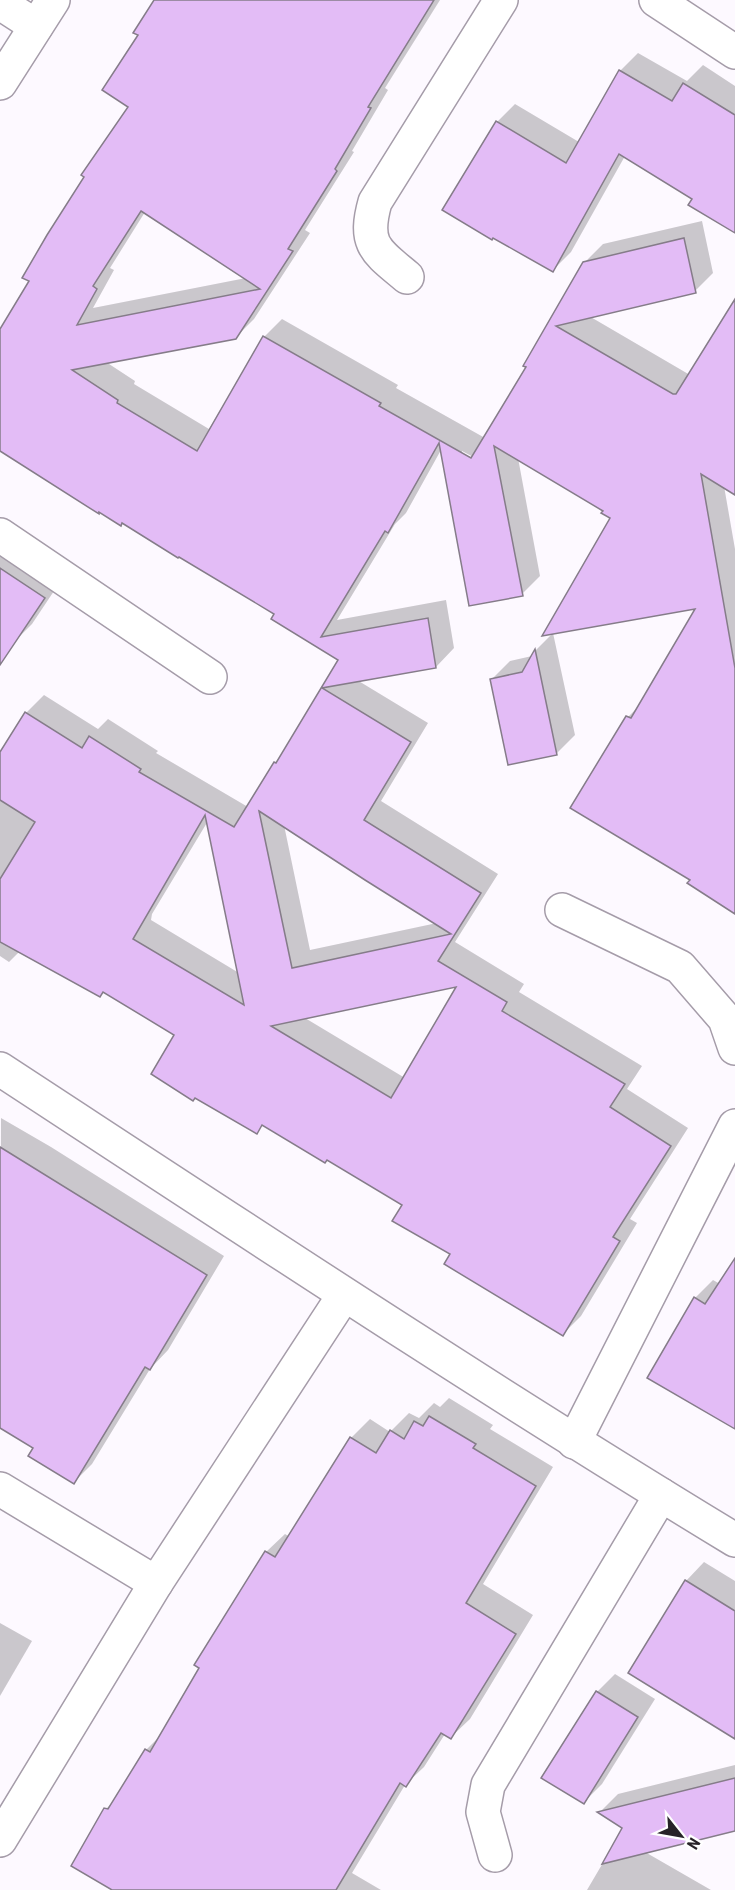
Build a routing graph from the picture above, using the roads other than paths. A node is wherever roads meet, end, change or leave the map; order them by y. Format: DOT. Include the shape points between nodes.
graph roads {
  1 [pos="501,0"];
  2 [pos="656,0"];
  3 [pos="0,3"];
  4 [pos="45,13"];
  5 [pos="735,52"];
  6 [pos="0,83"];
  7 [pos="407,277"];
  8 [pos="0,535"];
  9 [pos="210,677"];
  10 [pos="562,910"];
  11 [pos="735,1048"];
  12 [pos="0,1069"];
  13 [pos="735,1125"];
  14 [pos="344,1295"];
  15 [pos="574,1442"];
  16 [pos="0,1489"];
  17 [pos="661,1495"];
  18 [pos="735,1540"];
  19 [pos="156,1583"];
  20 [pos="0,1840"];
  21 [pos="495,1855"];
  1 -- 7 [label="street" via="375,202 370,233 376,251"];
  2 -- 5 [label="street"];
  3 -- 4 [label="street"];
  4 -- 6 [label="street"];
  8 -- 9 [label="street"];
  10 -- 11 [label="street" via="680,967 725,1019"];
  12 -- 14 [label="street"];
  13 -- 15 [label="street"];
  14 -- 15 [label="street"];
  14 -- 19 [label="street"];
  15 -- 17 [label="street"];
  16 -- 19 [label="street"];
  17 -- 18 [label="street"];
  17 -- 21 [label="street" via="488,1785 483,1812"];
  19 -- 20 [label="street"];
}
